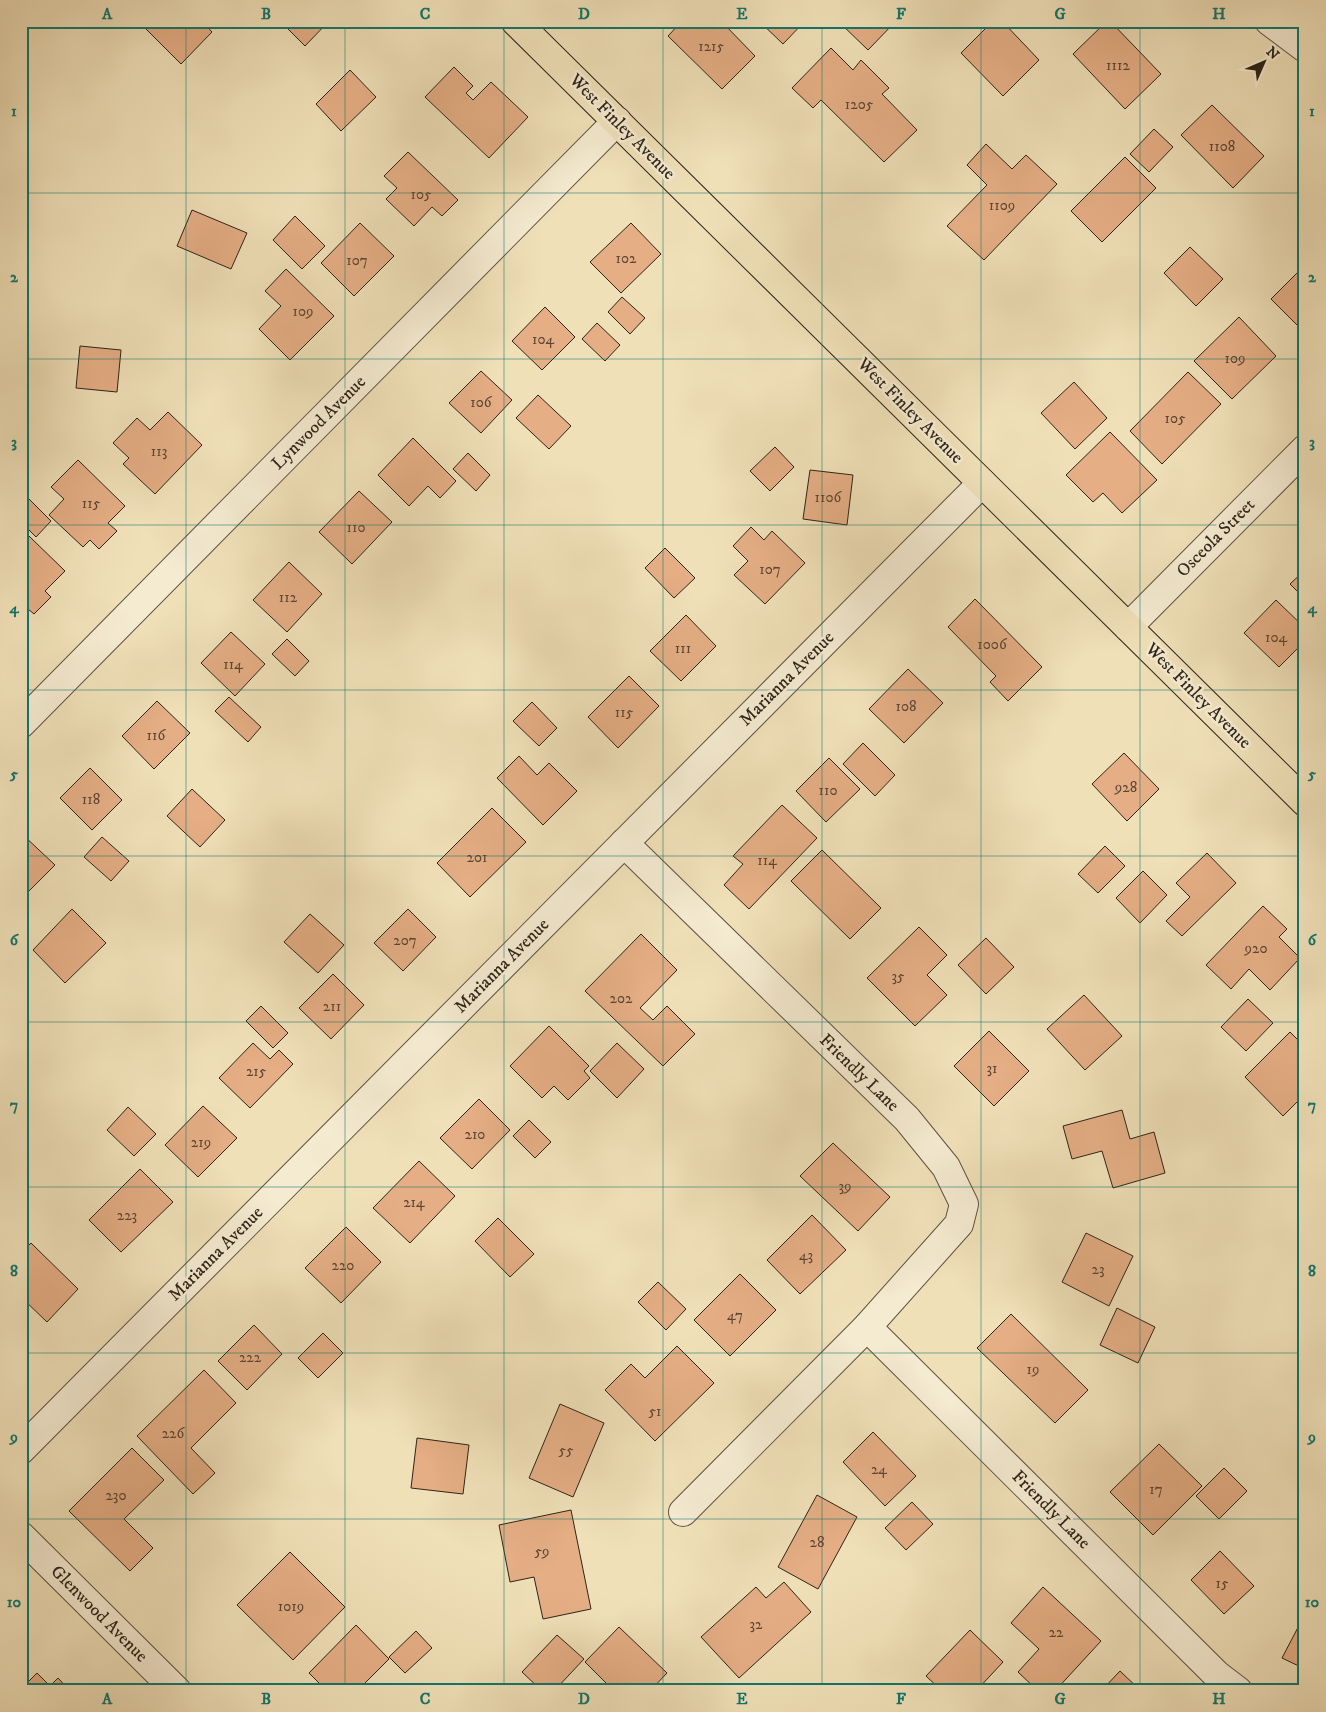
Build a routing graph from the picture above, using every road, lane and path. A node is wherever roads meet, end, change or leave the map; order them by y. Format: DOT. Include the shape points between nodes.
graph roads {
  1 [pos="515,21"];
  2 [pos="1269,21"];
  3 [pos="1305,48"];
  4 [pos="616,121"];
  5 [pos="1305,449"];
  6 [pos="982,483"];
  7 [pos="1128,627"];
  8 [pos="21,724"];
  9 [pos="1305,802"];
  10 [pos="624,843"];
  11 [pos="867,1327"];
  12 [pos="21,1450"];
  13 [pos="683,1512"];
  14 [pos="21,1536"];
  15 [pos="177,1691"];
  16 [pos="1238,1691"];
  1 -- 4 [label="main road, West Finley Avenue"];
  2 -- 3 [label="street"];
  4 -- 6 [label="main road, West Finley Avenue"];
  4 -- 8 [label="street, Lynwood Avenue"];
  5 -- 7 [label="street, Osceola Street"];
  6 -- 7 [label="main road, West Finley Avenue"];
  6 -- 10 [label="street, Marianna Avenue"];
  7 -- 9 [label="main road, West Finley Avenue"];
  10 -- 11 [label="street, Friendly Lane" via="907,1119 946,1167 964,1204 958,1224"];
  10 -- 12 [label="street, Marianna Avenue"];
  11 -- 13 [label="street, Friendly Lane"];
  11 -- 16 [label="street, Friendly Lane" via="1217,1675"];
  14 -- 15 [label="street, Glenwood Avenue"];
}
